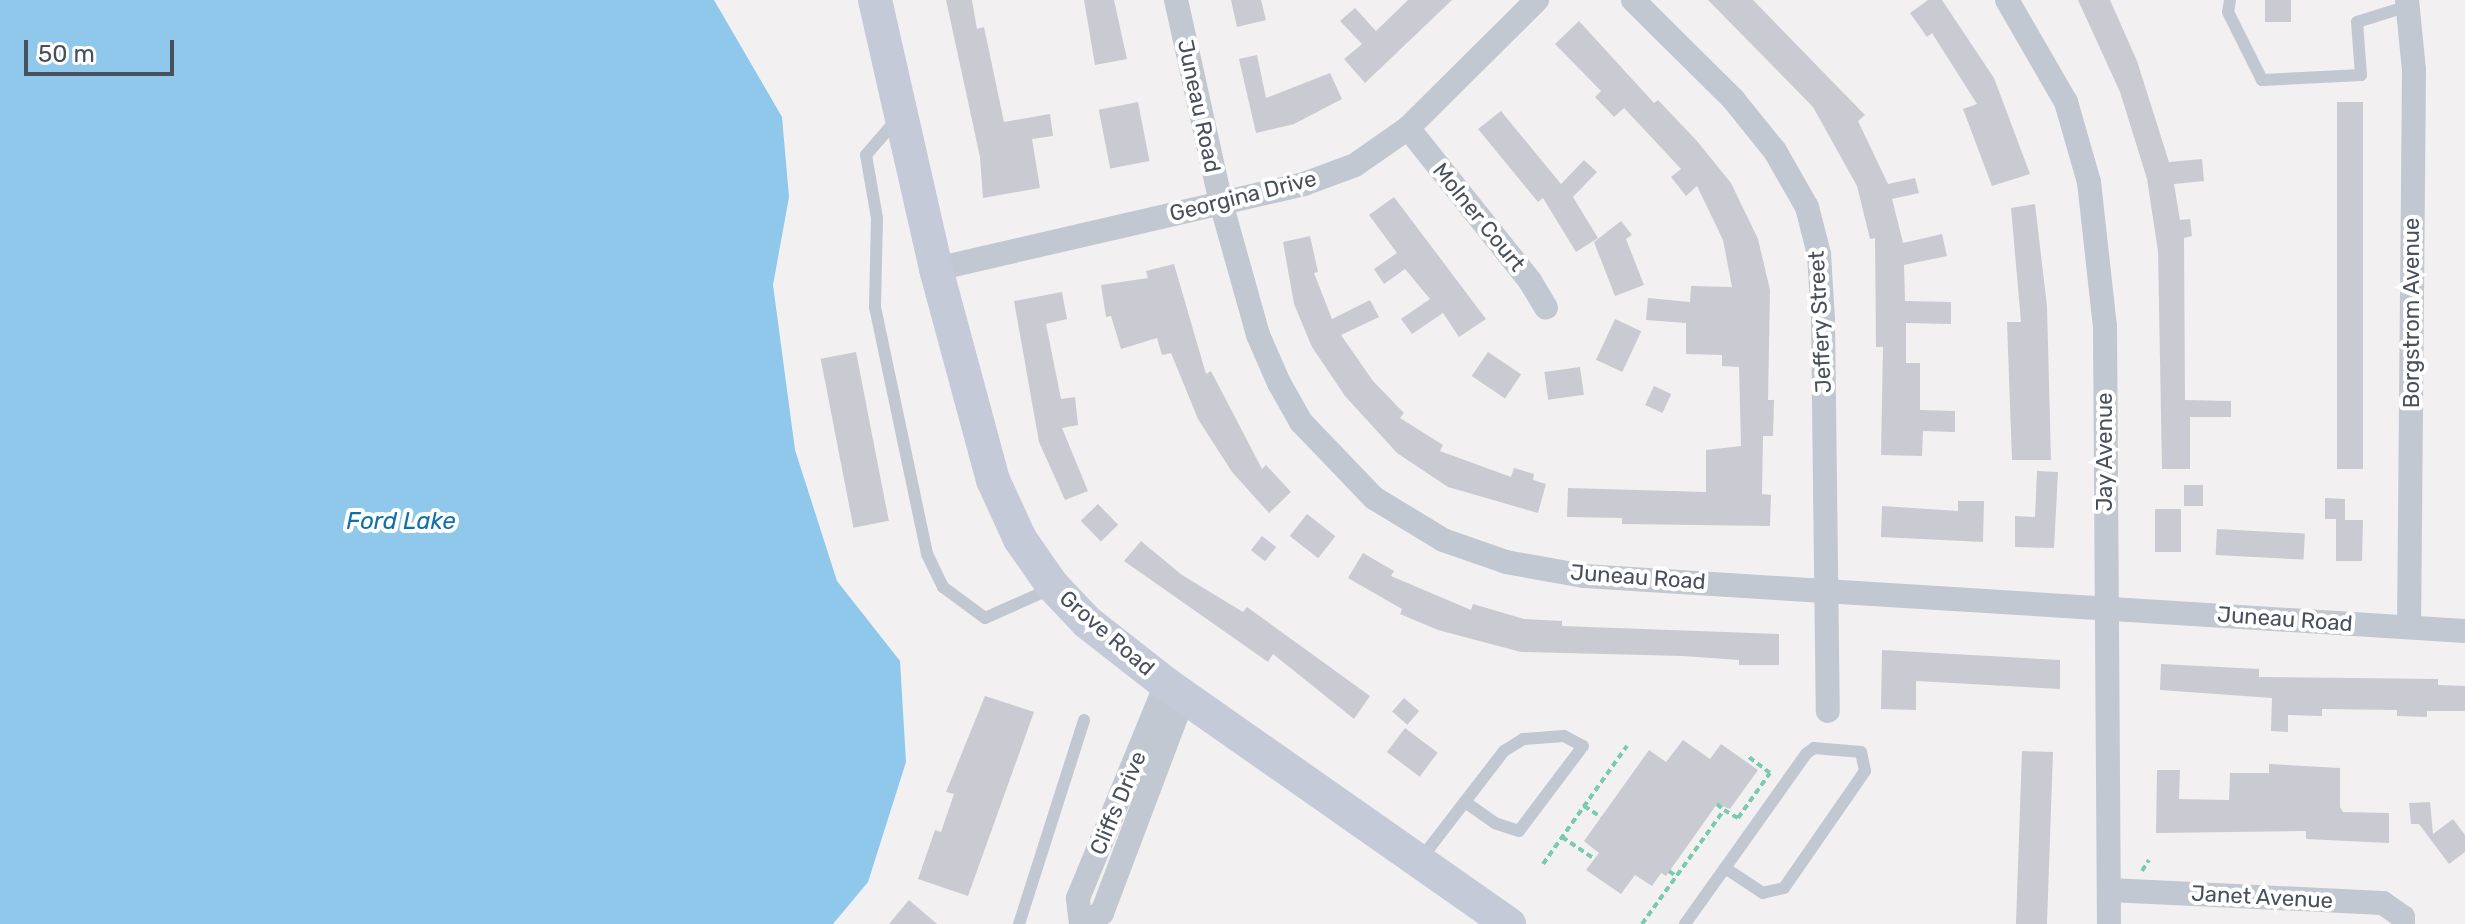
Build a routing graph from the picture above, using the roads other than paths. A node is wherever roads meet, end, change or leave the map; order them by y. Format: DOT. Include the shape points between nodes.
graph roads {
  1 [pos="875,0"];
  2 [pos="1176,0"];
  3 [pos="1537,0"];
  4 [pos="1633,0"];
  5 [pos="2007,0"];
  6 [pos="2230,0"];
  7 [pos="2408,3"];
  8 [pos="902,113"];
  9 [pos="1408,128"];
  10 [pos="1221,203"];
  11 [pos="936,269"];
  12 [pos="1546,308"];
  13 [pos="1054,587"];
  14 [pos="1830,589"];
  15 [pos="2107,608"];
  16 [pos="2409,627"];
  17 [pos="2465,631"];
  18 [pos="1175,690"];
  19 [pos="1828,711"];
  20 [pos="1084,720"];
  21 [pos="1465,802"];
  22 [pos="1420,860"];
  23 [pos="1725,868"];
  24 [pos="2109,890"];
  25 [pos="1019,924"];
  26 [pos="1082,924"];
  27 [pos="1509,924"];
  28 [pos="1685,924"];
  29 [pos="2109,924"];
  30 [pos="2403,924"];
  1 -- 8 [label="main road, Grove Road"];
  2 -- 10 [label="street, Juneau Road"];
  3 -- 9 [label="street, Georgina Drive"];
  4 -- 14 [label="street, Jeffery Street" via="1733,99 1775,151 1807,207 1819,254"];
  5 -- 15 [label="street, Jay Avenue" via="2066,102 2089,182 2105,326"];
  6 -- 7 [label="lane" via="2228,12 2262,80 2361,75 2357,22"];
  7 -- 16 [label="street, Borgstrom Avenue" via="2414,70"];
  8 -- 11 [label="main road, Grove Road"];
  8 -- 13 [label="lane" via="866,155 877,218 875,307 927,554 943,587 985,618"];
  9 -- 10 [label="street, Georgina Drive" via="1355,165 1304,184"];
  9 -- 12 [label="street, Molner Court"];
  10 -- 11 [label="street, Georgina Drive"];
  10 -- 14 [label="street, Juneau Road" via="1258,335 1279,383 1301,422 1374,498 1443,540 1506,562 1584,576"];
  11 -- 13 [label="main road, Grove Road" via="993,480 1020,539"];
  13 -- 18 [label="main road, Grove Road" via="1087,622"];
  14 -- 15 [label="street, Juneau Road"];
  14 -- 19 [label="street, Jeffery Street"];
  15 -- 16 [label="street, Juneau Road"];
  15 -- 24 [label="street, Jay Avenue"];
  16 -- 17 [label="street, Juneau Road"];
  18 -- 22 [label="main road, Grove Road"];
  18 -- 26 [label="street, Cliffs Drive" via="1078,898"];
  20 -- 25 [label="lane"];
  21 -- 21 [label="lane" via="1504,751 1523,739 1564,736 1583,746 1519,831 1495,823"];
  21 -- 22 [label="lane"];
  22 -- 27 [label="main road, Grove Road"];
  23 -- 23 [label="lane" via="1806,754 1814,748 1861,752 1865,771 1784,888 1763,893"];
  23 -- 28 [label="lane"];
  24 -- 29 [label="street, Jay Avenue"];
  24 -- 30 [label="street, Janet Avenue" via="2383,903 2403,917"];
}
